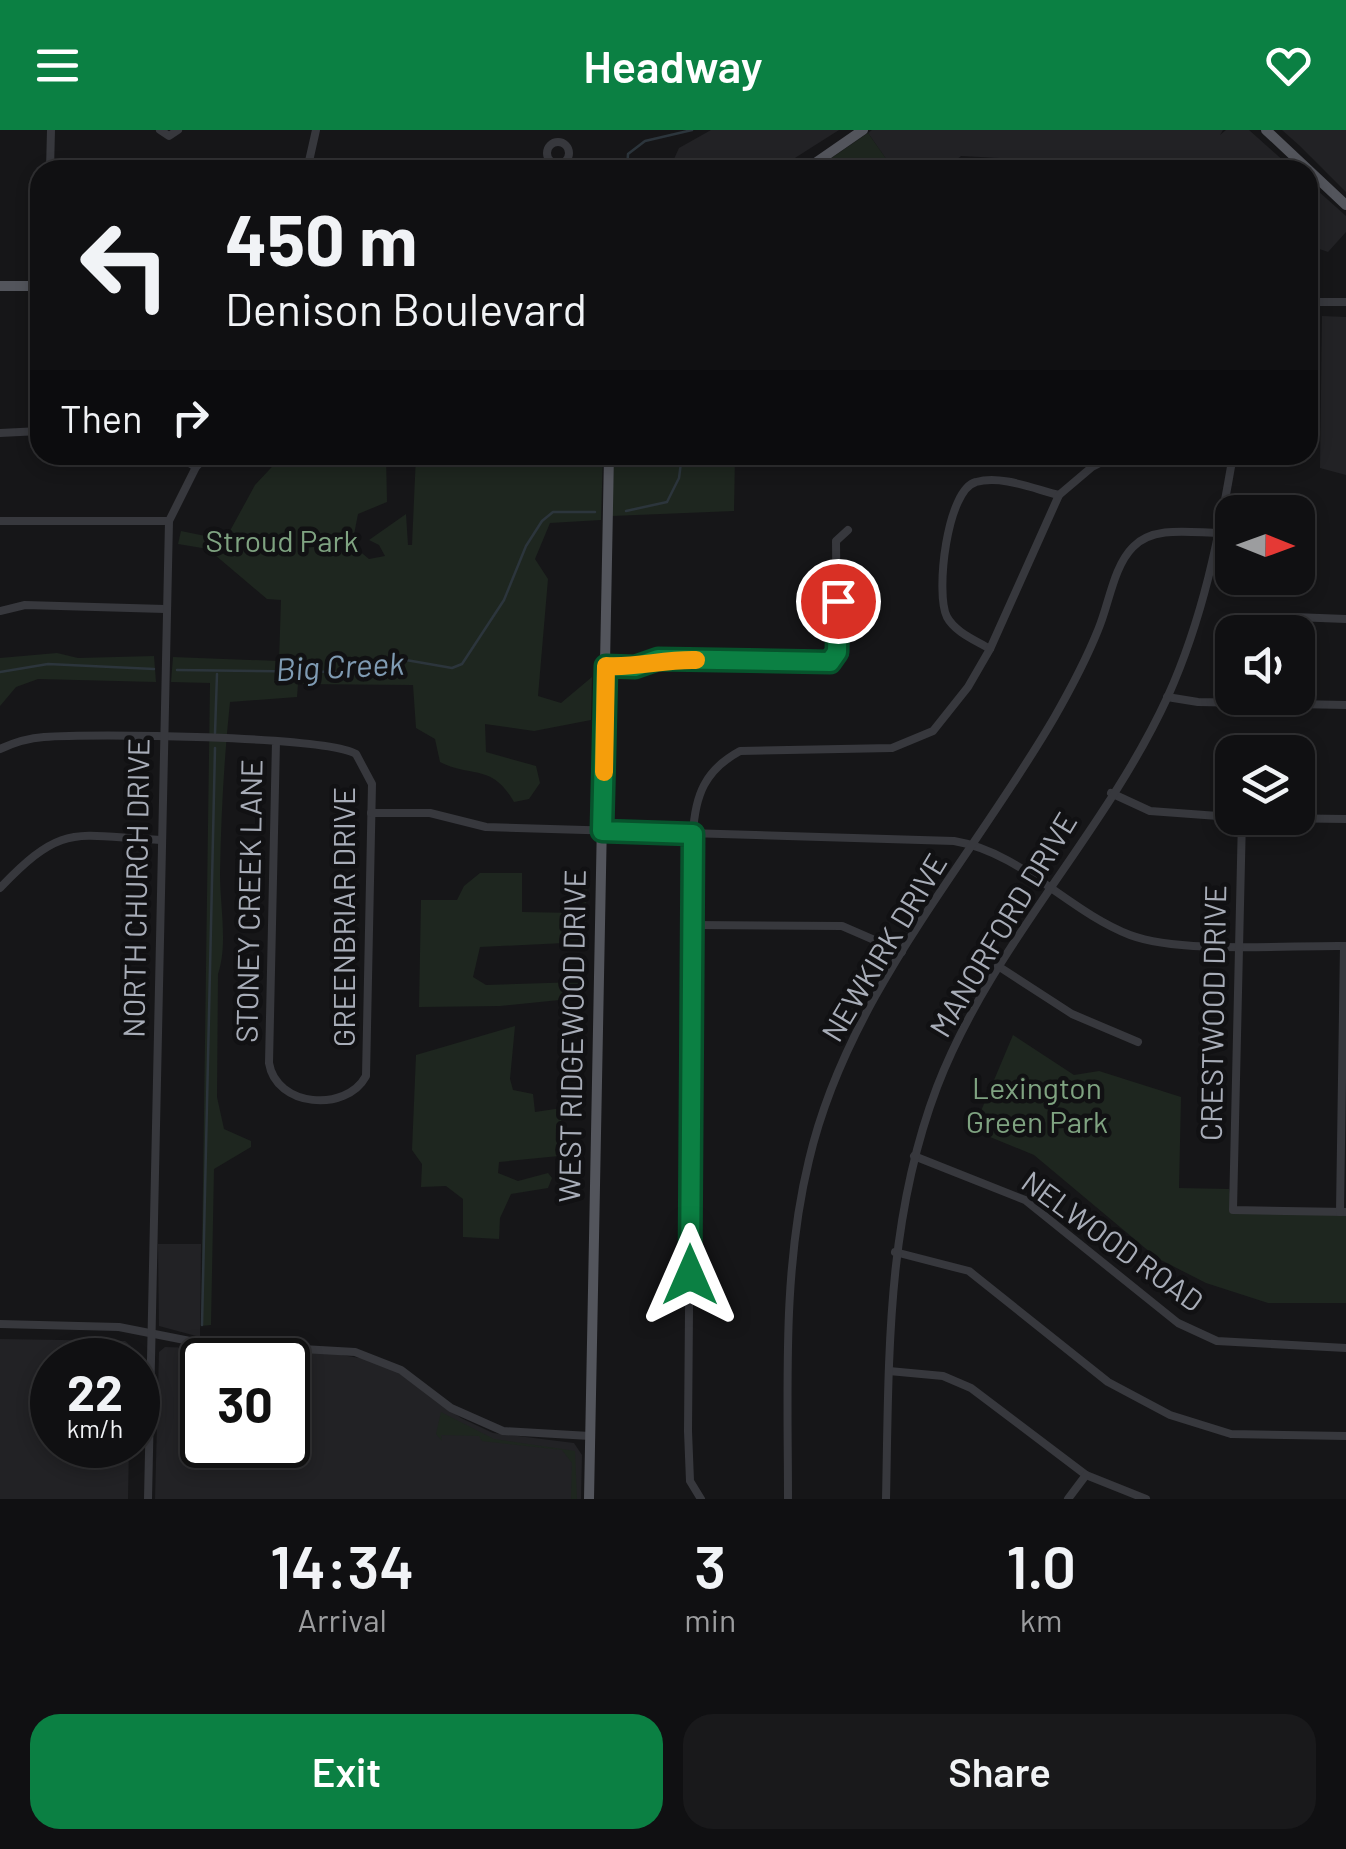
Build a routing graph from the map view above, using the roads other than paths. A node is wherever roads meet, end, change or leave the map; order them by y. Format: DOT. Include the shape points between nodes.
graph roads {
  1 [pos="51,130"];
  2 [pos="160,130"];
  3 [pos="178,130"];
  4 [pos="316,130"];
  5 [pos="567,130"];
  6 [pos="862,130"];
  7 [pos="1266,130"];
  8 [pos="564,143"];
  9 [pos="50,160"];
  10 [pos="309,160"];
  11 [pos="818,160"];
  12 [pos="1298,160"];
  13 [pos="1318,179"];
  14 [pos="1346,205"];
  15 [pos="0,286"];
  16 [pos="30,286"];
  17 [pos="1318,302"];
  18 [pos="1346,302"];
  19 [pos="30,432"];
  20 [pos="0,433"];
  21 [pos="193,465"];
  22 [pos="609,465"];
  23 [pos="1102,465"];
  24 [pos="1232,465"];
  25 [pos="196,467"];
  26 [pos="1059,495"];
  27 [pos="1227,495"];
  28 [pos="0,520"];
  29 [pos="169,522"];
  30 [pos="848,530"];
  31 [pos="1215,533"];
  32 [pos="1215,560"];
  33 [pos="165,609"];
  34 [pos="0,611"];
  35 [pos="1315,618"];
  36 [pos="1346,619"];
  37 [pos="990,648"];
  38 [pos="606,666"];
  39 [pos="1167,697"];
  40 [pos="1346,704"];
  41 [pos="162,739"];
  42 [pos="276,741"];
  43 [pos="0,749"];
  44 [pos="1111,793"];
  45 [pos="371,813"];
  46 [pos="1215,816"];
  47 [pos="1315,819"];
  48 [pos="1346,819"];
  49 [pos="602,831"];
  50 [pos="693,834"];
  51 [pos="1241,835"];
  52 [pos="161,840"];
  53 [pos="973,844"];
  54 [pos="1048,886"];
  55 [pos="0,888"];
  56 [pos="692,925"];
  57 [pos="1237,944"];
  58 [pos="1345,946"];
  59 [pos="902,952"];
  60 [pos="998,966"];
  61 [pos="1138,1042"];
  62 [pos="269,1063"];
  63 [pos="914,1156"];
  64 [pos="1343,1212"];
  65 [pos="895,1252"];
  66 [pos="0,1324"];
  67 [pos="150,1334"];
  68 [pos="1346,1348"];
  69 [pos="888,1371"];
  70 [pos="590,1436"];
  71 [pos="1346,1436"];
  72 [pos="1086,1475"];
  73 [pos="148,1499"];
  74 [pos="589,1499"];
  75 [pos="701,1499"];
  76 [pos="788,1499"];
  77 [pos="886,1499"];
  78 [pos="1068,1499"];
  79 [pos="1146,1499"];
  1 -- 9 [label="street"];
  2 -- 3 [label="street" via="169,136"];
  4 -- 10 [label="street"];
  5 -- 8 [label="street"];
  6 -- 11 [label="main road"];
  7 -- 12 [label="main road"];
  13 -- 14 [label="main road"];
  15 -- 16 [label="main road"];
  17 -- 18 [label="street"];
  19 -- 20 [label="street"];
  21 -- 25 [label="street"];
  22 -- 38 [label="main road, WEST RIDGEWOOD DRIVE"];
  23 -- 26 [label="street"];
  24 -- 27 [label="street, MANORFORD DRIVE"];
  25 -- 29 [label="street, NORTH CHURCH DRIVE"];
  26 -- 37 [label="street"];
  26 -- 37 [label="street" via="974,482 952,506 944,611 956,629"];
  28 -- 29 [label="street"];
  29 -- 33 [label="street, NORTH CHURCH DRIVE"];
  30 -- 38 [label="street" via="836,541 837,652 831,662 658,659"];
  31 -- 53 [label="street, NEWKIRK DRIVE" via="1168,532 1133,547 1080,669"];
  32 -- 39 [label="street, MANORFORD DRIVE"];
  33 -- 34 [label="street" via="25,604"];
  33 -- 41 [label="street, NORTH CHURCH DRIVE"];
  35 -- 36 [label="street"];
  37 -- 50 [label="street" via="946,718 917,740 877,750 754,748 722,760 700,788"];
  38 -- 49 [label="main road, WEST RIDGEWOOD DRIVE"];
  39 -- 40 [label="street"];
  39 -- 44 [label="street, MANORFORD DRIVE"];
  41 -- 42 [label="street, GREENBRIAR DRIVE"];
  41 -- 43 [label="street, GREENBRIAR DRIVE" via="44,737"];
  41 -- 52 [label="street, NORTH CHURCH DRIVE"];
  42 -- 45 [label="street, GREENBRIAR DRIVE" via="331,744 356,754 372,784"];
  42 -- 62 [label="street, STONEY CREEK LANE"];
  44 -- 46 [label="street" via="1150,811"];
  44 -- 54 [label="street, MANORFORD DRIVE"];
  45 -- 49 [label="street" via="430,814 486,827"];
  45 -- 62 [label="street, GREENBRIAR DRIVE" via="366,1076 350,1094 302,1098 286,1095 272,1080"];
  47 -- 48 [label="street"];
  49 -- 50 [label="street"];
  49 -- 70 [label="main road, WEST RIDGEWOOD DRIVE"];
  50 -- 53 [label="street"];
  50 -- 56 [label="street"];
  51 -- 57 [label="street, CRESTWOOD DRIVE"];
  52 -- 55 [label="street" via="54,840"];
  52 -- 67 [label="street, NORTH CHURCH DRIVE"];
  53 -- 54 [label="street"];
  53 -- 59 [label="street, NEWKIRK DRIVE"];
  54 -- 57 [label="street" via="1132,936"];
  54 -- 60 [label="street, MANORFORD DRIVE"];
  56 -- 59 [label="street" via="842,926"];
  56 -- 75 [label="street" via="688,1431 690,1482"];
  57 -- 58 [label="street"];
  57 -- 64 [label="street, CRESTWOOD DRIVE" via="1232,1210"];
  58 -- 64 [label="street"];
  59 -- 76 [label="street, NEWKIRK DRIVE" via="837,1073 809,1156 792,1264"];
  60 -- 61 [label="street" via="1072,1014"];
  60 -- 63 [label="street, MANORFORD DRIVE" via="937,1086"];
  63 -- 65 [label="street, MANORFORD DRIVE"];
  63 -- 68 [label="street, NELWOOD ROAD" via="1025,1200 1178,1323 1217,1341"];
  65 -- 69 [label="street, MANORFORD DRIVE"];
  65 -- 71 [label="street" via="969,1271 1108,1382 1184,1421 1231,1434"];
  66 -- 67 [label="street"];
  67 -- 70 [label="street" via="355,1352 401,1370 451,1408 503,1431"];
  67 -- 73 [label="street, NORTH CHURCH DRIVE"];
  69 -- 72 [label="street" via="943,1376 971,1388"];
  69 -- 77 [label="street, MANORFORD DRIVE"];
  70 -- 74 [label="main road, WEST RIDGEWOOD DRIVE"];
  72 -- 78 [label="street"];
  72 -- 79 [label="street"];
}
